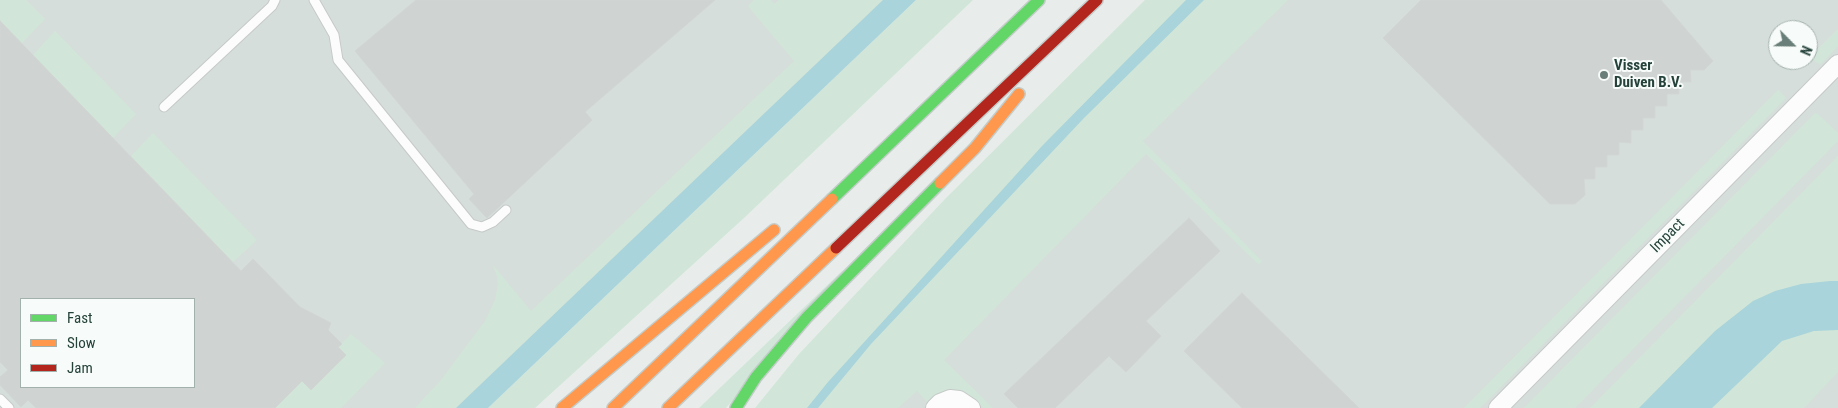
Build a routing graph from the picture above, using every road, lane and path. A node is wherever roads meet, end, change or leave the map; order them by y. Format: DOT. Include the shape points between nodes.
graph roads {
  1 [pos="275,0"];
  2 [pos="314,0"];
  3 [pos="1039,0"];
  4 [pos="1098,0"];
  5 [pos="973,64"];
  6 [pos="1838,64"];
  7 [pos="1037,74"];
  8 [pos="1024,88"];
  9 [pos="164,107"];
  10 [pos="844,172"];
  11 [pos="506,210"];
  12 [pos="783,223"];
  13 [pos="0,399"];
  14 [pos="8,408"];
  15 [pos="562,408"];
  16 [pos="613,408"];
  17 [pos="668,408"];
  18 [pos="736,408"];
  19 [pos="935,408"];
  20 [pos="971,408"];
  21 [pos="1498,408"];
  1 -- 9 [label="lane"];
  2 -- 11 [label="lane" via="334,35 338,60 471,224 482,227"];
  3 -- 5 [label="highway"];
  4 -- 7 [label="highway"];
  4 -- 17 [label="highway"];
  5 -- 10 [label="highway"];
  5 -- 16 [label="highway"];
  6 -- 21 [label="street, Impact"];
  8 -- 18 [label="highway" via="975,148 807,317 756,377"];
  12 -- 15 [label="highway"];
  13 -- 14 [label="lane"];
  19 -- 20 [label="street" via="950,399 959,400"];
}
